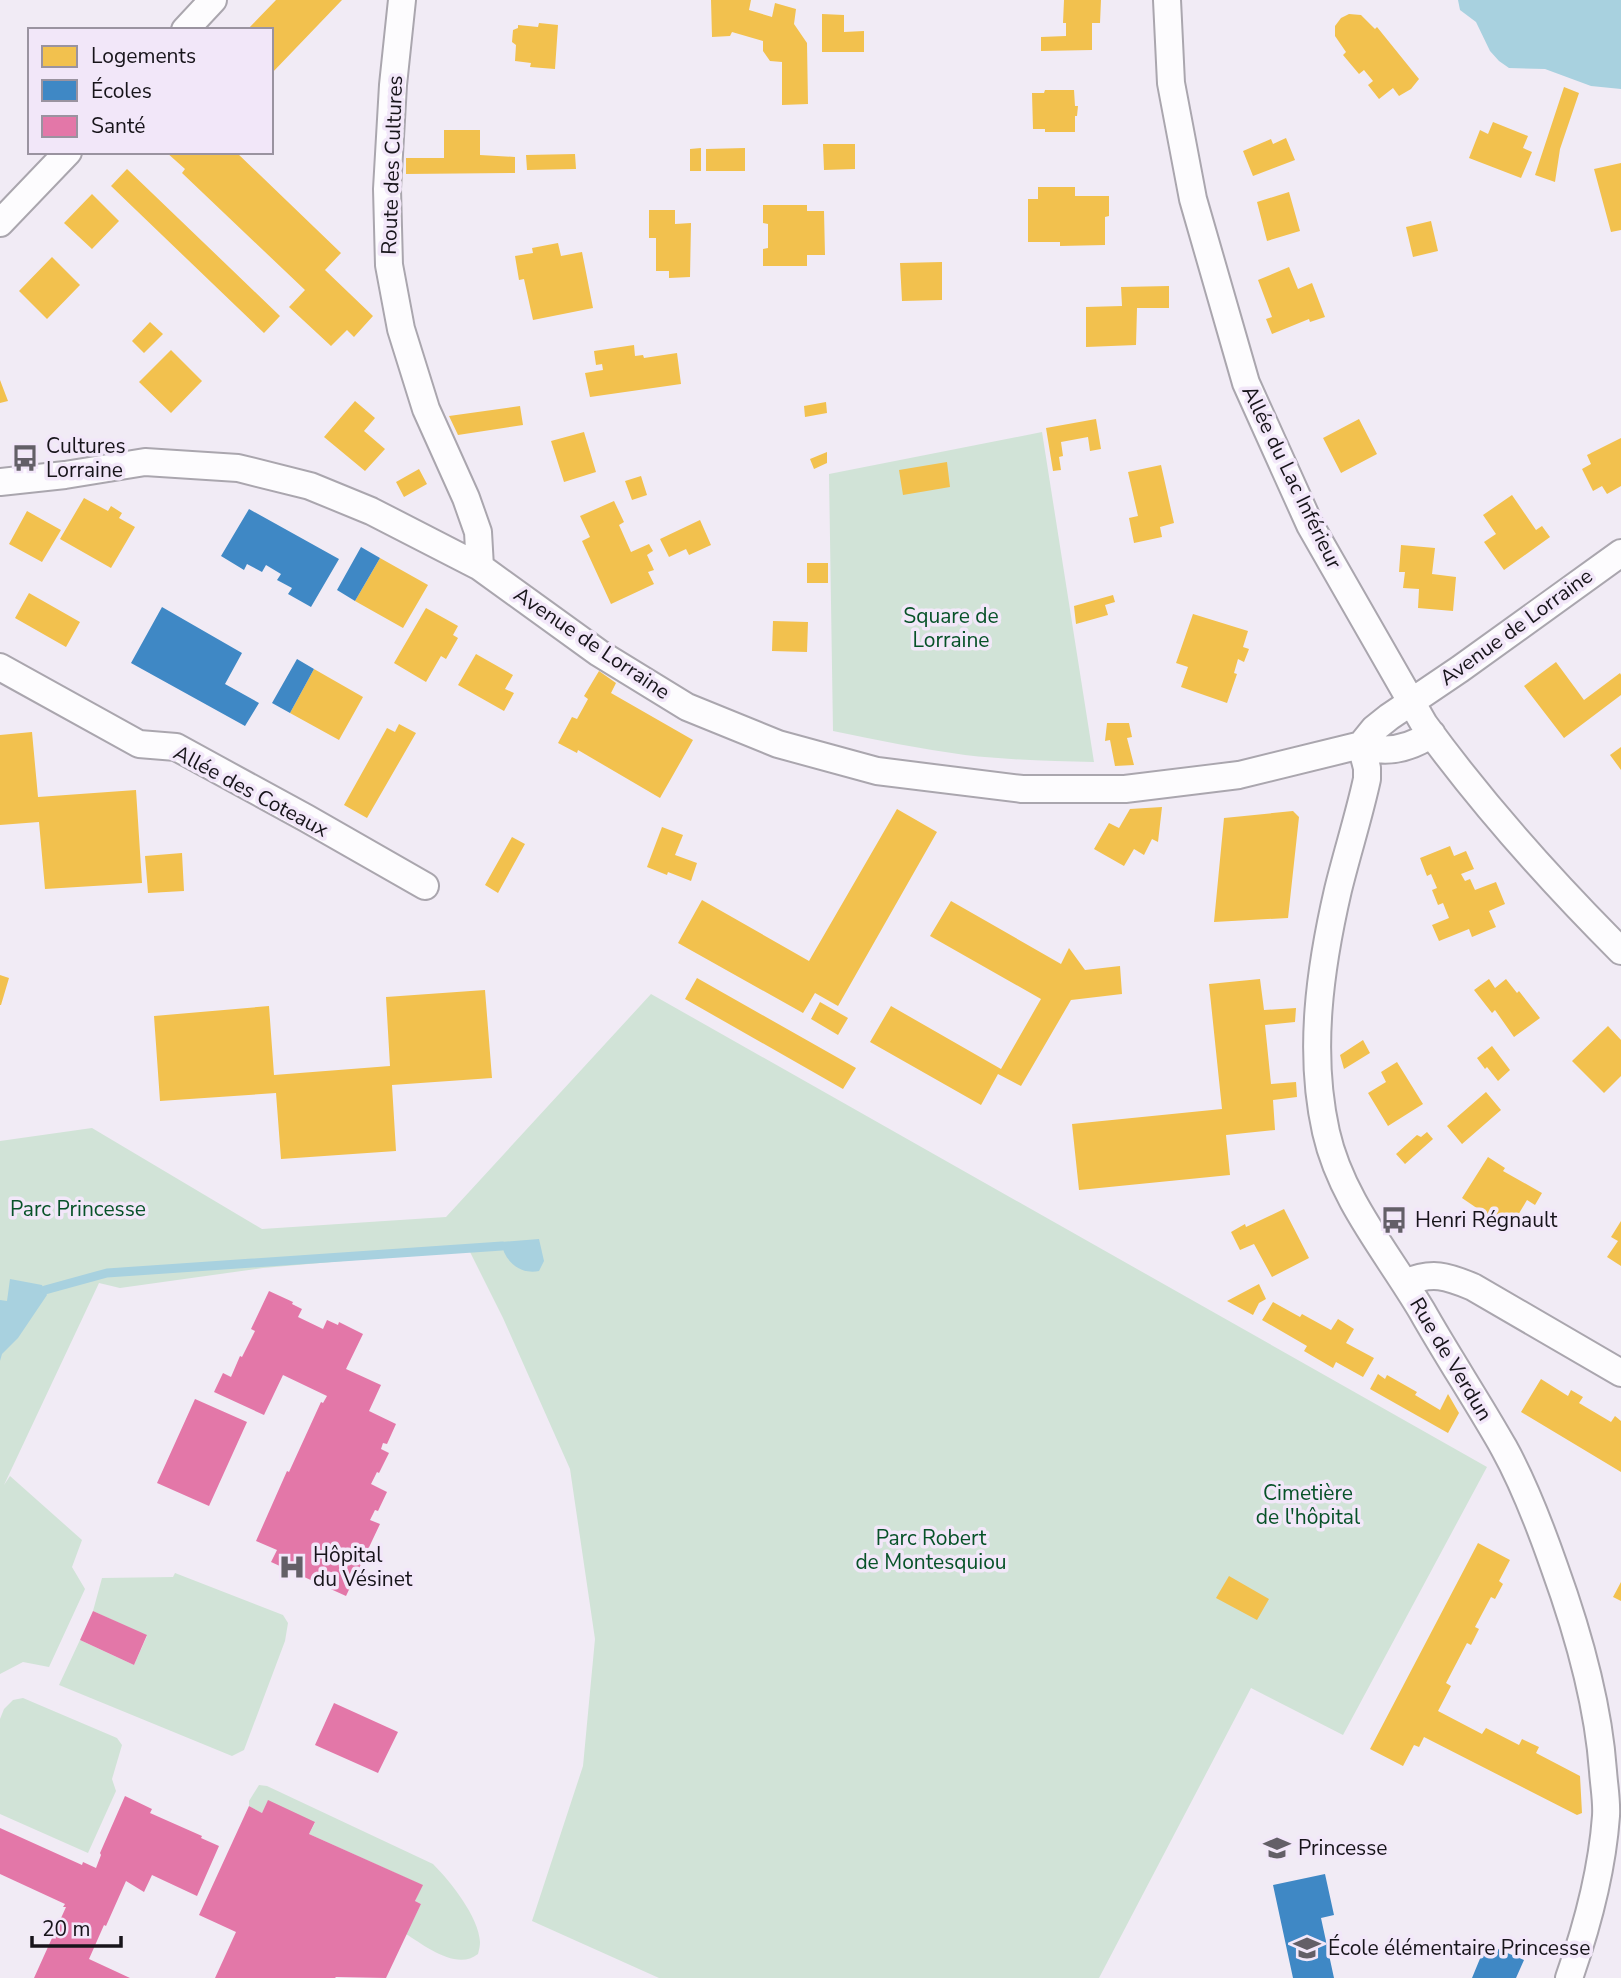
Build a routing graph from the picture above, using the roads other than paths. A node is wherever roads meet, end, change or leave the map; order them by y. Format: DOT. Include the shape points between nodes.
graph roads {
  1 [pos="213,0"];
  2 [pos="402,0"];
  3 [pos="1167,0"];
  4 [pos="187,28"];
  5 [pos="66,154"];
  6 [pos="0,223"];
  7 [pos="0,482"];
  8 [pos="1621,553"];
  9 [pos="480,567"];
  10 [pos="0,667"];
  11 [pos="1412,702"];
  12 [pos="1432,734"];
  13 [pos="1361,745"];
  14 [pos="425,886"];
  15 [pos="1621,951"];
  16 [pos="1405,1283"];
  17 [pos="1621,1373"];
  18 [pos="1569,1978"];
  1 -- 4 [label="street"];
  2 -- 9 [label="street, Route des Cultures" via="387,189 389,265 401,329 426,409 478,532"];
  3 -- 11 [label="street, Allée du Lac Inférieur" via="1171,83 1193,199 1246,383 1310,525"];
  5 -- 6 [label="street"];
  7 -- 9 [label="street, Avenue de Lorraine" via="145,462 238,468 310,486 372,511"];
  8 -- 11 [label="street, Avenue de Lorraine"];
  9 -- 13 [label="street, Avenue de Lorraine" via="599,653 687,706 778,744 877,771 1023,789 1125,789 1239,775"];
  10 -- 14 [label="street, Allée des Coteaux" via="139,744 176,747"];
  11 -- 12 [label="street, Allée du Lac Inférieur"];
  11 -- 13 [label="street, Avenue de Lorraine" via="1374,729"];
  12 -- 13 [label="street" via="1409,746 1387,750"];
  12 -- 15 [label="street, Allée du Lac Inférieur" via="1471,786"];
  13 -- 16 [label="street, Rue de Verdun" via="1367,779 1321,980 1319,1086 1326,1133 1344,1187"];
  16 -- 17 [label="street" via="1425,1276 1449,1276"];
  16 -- 18 [label="street, Rue de Verdun" via="1506,1451 1541,1528 1589,1685 1601,1749 1606,1814 1598,1871"];
}
